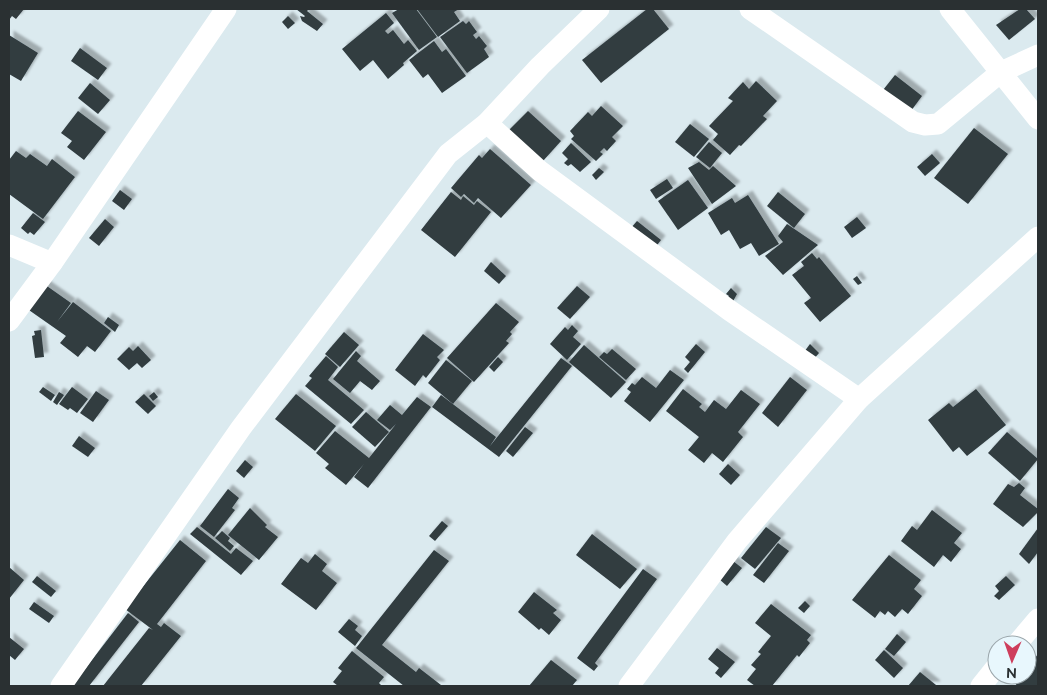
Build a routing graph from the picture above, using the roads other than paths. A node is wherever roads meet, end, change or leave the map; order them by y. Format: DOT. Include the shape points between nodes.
graph roads {
  1 [pos="226,9"];
  2 [pos="599,9"];
  3 [pos="750,9"];
  4 [pos="950,9"];
  5 [pos="1038,55"];
  6 [pos="1001,72"];
  7 [pos="1038,118"];
  8 [pos="487,123"];
  9 [pos="1038,237"];
  10 [pos="9,245"];
  11 [pos="52,263"];
  12 [pos="9,321"];
  13 [pos="859,399"];
  14 [pos="1038,619"];
  15 [pos="1024,635"];
  16 [pos="61,686"];
  17 [pos="629,686"];
  1 -- 11 [label="street"];
  2 -- 8 [label="street"];
  3 -- 6 [label="street" via="913,122 938,124"];
  4 -- 6 [label="street"];
  5 -- 6 [label="street"];
  6 -- 7 [label="street"];
  8 -- 13 [label="street" via="540,171 729,310"];
  8 -- 16 [label="street" via="448,154 241,428"];
  9 -- 13 [label="street"];
  10 -- 11 [label="street"];
  11 -- 12 [label="street"];
  13 -- 17 [label="street" via="736,541"];
  14 -- 15 [label="street"];
}
